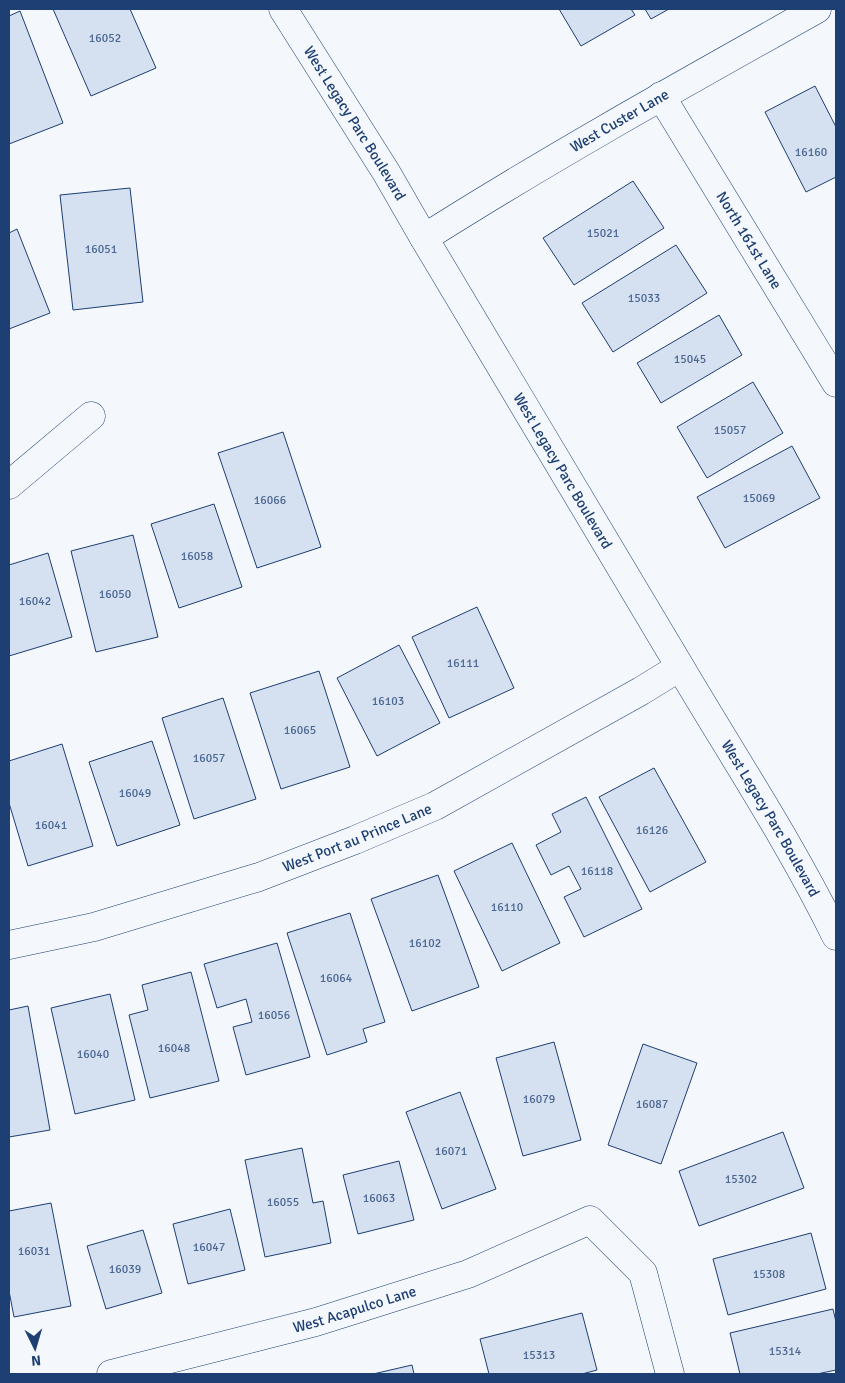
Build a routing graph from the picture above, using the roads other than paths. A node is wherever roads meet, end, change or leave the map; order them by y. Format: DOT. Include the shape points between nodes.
graph roads {
  1 [pos="283,9"];
  2 [pos="817,9"];
  3 [pos="661,96"];
  4 [pos="424,238"];
  5 [pos="836,383"];
  6 [pos="91,416"];
  7 [pos="9,485"];
  8 [pos="680,667"];
  9 [pos="836,936"];
  10 [pos="9,945"];
  11 [pos="111,1374"];
  12 [pos="670,1374"];
  1 -- 4 [label="street, West Legacy Parc Boulevard"];
  2 -- 3 [label="street, West Custer Lane"];
  3 -- 4 [label="street, West Custer Lane"];
  3 -- 5 [label="street, North 161st Lane"];
  4 -- 8 [label="street, West Legacy Parc Boulevard"];
  6 -- 7 [label="street"];
  8 -- 9 [label="street, West Legacy Parc Boulevard" via="761,798"];
  8 -- 10 [label="street, West Port au Prince Lane" via="435,806 355,840 259,877 94,926"];
  11 -- 12 [label="street, West Acapulco Lane" via="316,1322 468,1274 590,1220 643,1273"];
}
